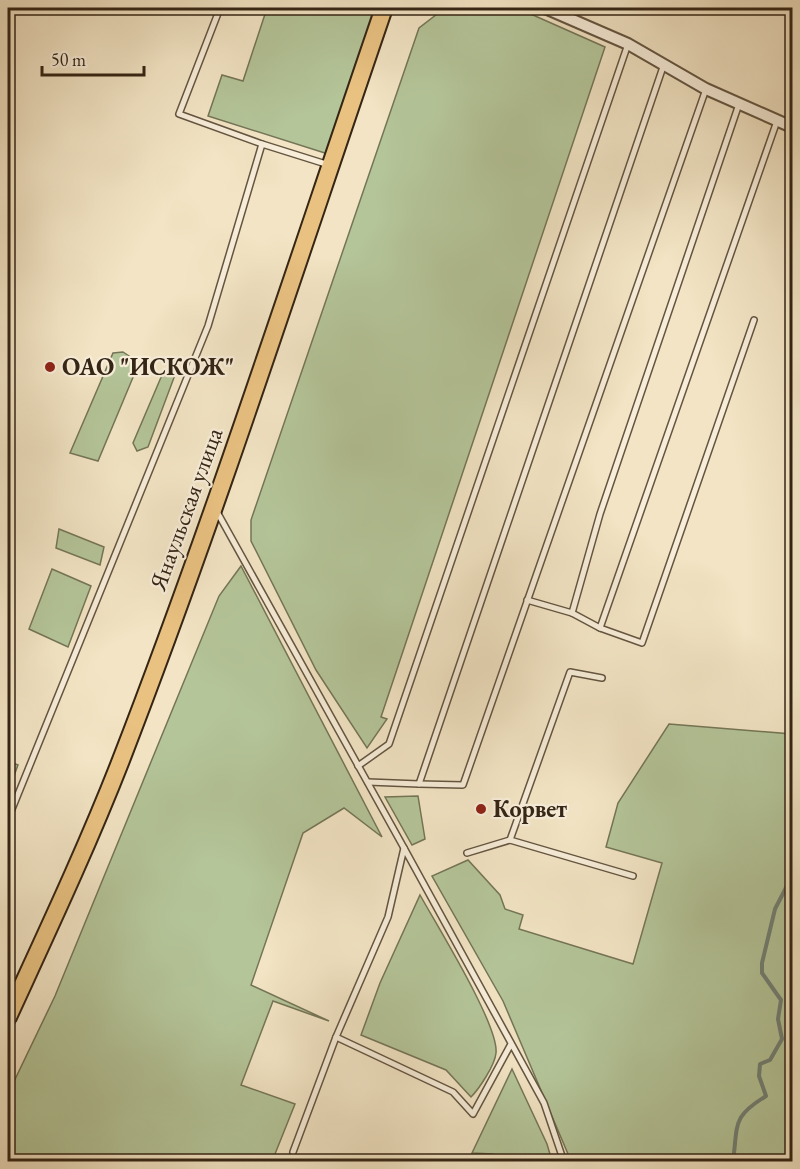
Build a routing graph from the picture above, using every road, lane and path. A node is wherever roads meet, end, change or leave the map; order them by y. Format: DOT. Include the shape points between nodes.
graph roads {
  1 [pos="220,8"];
  2 [pos="384,8"];
  3 [pos="545,8"];
  4 [pos="628,44"];
  5 [pos="664,64"];
  6 [pos="706,89"];
  7 [pos="739,104"];
  8 [pos="778,119"];
  9 [pos="792,127"];
  10 [pos="262,144"];
  11 [pos="330,165"];
  12 [pos="754,320"];
  13 [pos="214,506"];
  14 [pos="527,600"];
  15 [pos="572,613"];
  16 [pos="600,628"];
  17 [pos="602,678"];
  18 [pos="358,766"];
  19 [pos="368,782"];
  20 [pos="419,784"];
  21 [pos="8,819"];
  22 [pos="510,840"];
  23 [pos="404,848"];
  24 [pos="467,853"];
  25 [pos="633,876"];
  26 [pos="8,1017"];
  27 [pos="336,1037"];
  28 [pos="511,1044"];
  29 [pos="293,1152"];
  30 [pos="564,1161"];
  1 -- 10 [label="lane" via="179,114"];
  2 -- 11 [label="main road, Янаульская улица"];
  3 -- 4 [label="street"];
  4 -- 5 [label="street"];
  4 -- 18 [label="lane" via="389,744"];
  5 -- 6 [label="street"];
  5 -- 20 [label="lane"];
  6 -- 7 [label="street"];
  6 -- 14 [label="lane"];
  7 -- 8 [label="street"];
  7 -- 15 [label="lane" via="600,514"];
  8 -- 9 [label="street"];
  8 -- 16 [label="lane"];
  10 -- 11 [label="lane"];
  10 -- 21 [label="lane" via="208,326"];
  11 -- 13 [label="main road, Янаульская улица"];
  12 -- 16 [label="lane" via="642,643"];
  13 -- 18 [label="lane"];
  13 -- 26 [label="main road, Янаульская улица" via="121,760"];
  14 -- 15 [label="lane"];
  14 -- 20 [label="lane" via="463,785"];
  15 -- 16 [label="lane"];
  17 -- 22 [label="lane" via="570,672"];
  18 -- 19 [label="lane"];
  19 -- 20 [label="lane"];
  19 -- 23 [label="lane"];
  22 -- 24 [label="lane"];
  22 -- 25 [label="lane"];
  23 -- 27 [label="lane" via="388,917"];
  23 -- 28 [label="lane"];
  27 -- 28 [label="lane" via="453,1092 473,1114"];
  27 -- 29 [label="lane"];
  28 -- 30 [label="lane" via="544,1102"];
}
